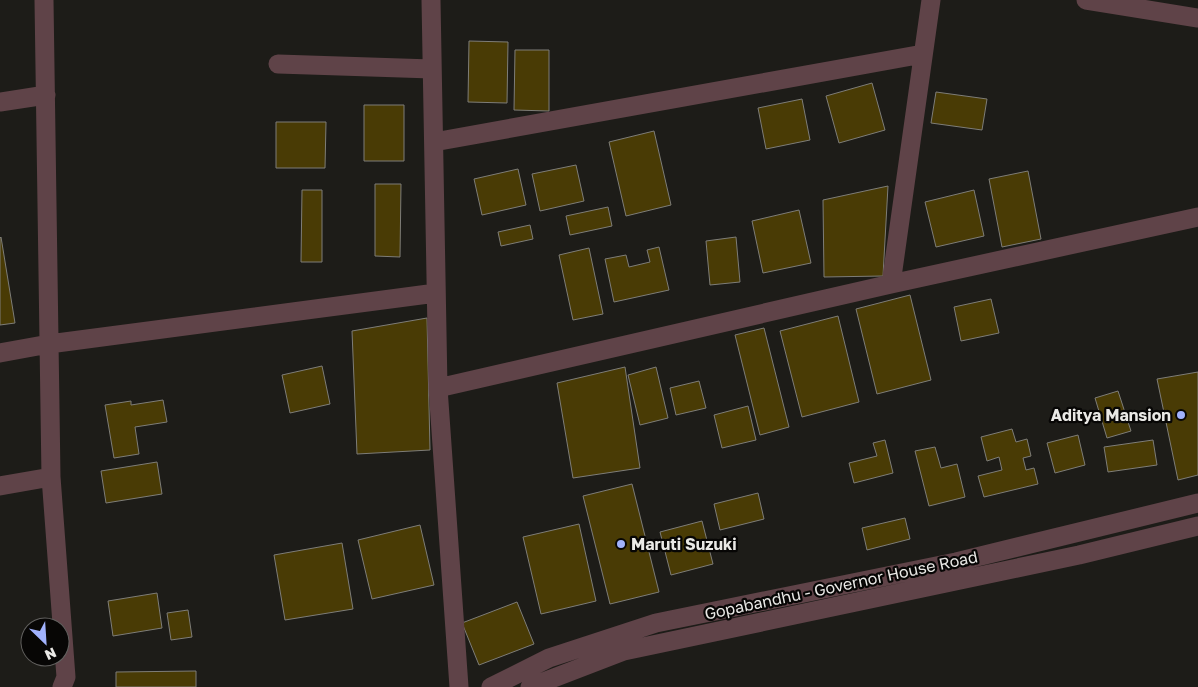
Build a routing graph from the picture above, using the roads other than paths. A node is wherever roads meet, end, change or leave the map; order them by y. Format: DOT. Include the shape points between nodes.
graph roads {
  1 [pos="44,0"];
  2 [pos="431,0"];
  3 [pos="931,0"];
  4 [pos="1086,0"];
  5 [pos="1198,18"];
  6 [pos="923,54"];
  7 [pos="278,64"];
  8 [pos="432,69"];
  9 [pos="46,95"];
  10 [pos="0,102"];
  11 [pos="434,142"];
  12 [pos="1198,217"];
  13 [pos="891,284"];
  14 [pos="436,293"];
  15 [pos="49,344"];
  16 [pos="0,353"];
  17 [pos="438,388"];
  18 [pos="51,477"];
  19 [pos="0,486"];
  20 [pos="1198,503"];
  21 [pos="1198,526"];
  22 [pos="67,684"];
  23 [pos="458,687"];
  24 [pos="491,687"];
  25 [pos="530,687"];
  1 -- 9 [label="street"];
  2 -- 8 [label="street"];
  3 -- 6 [label="street"];
  4 -- 5 [label="street"];
  6 -- 11 [label="street"];
  6 -- 13 [label="street"];
  7 -- 8 [label="street"];
  8 -- 11 [label="street"];
  9 -- 10 [label="street"];
  9 -- 15 [label="street"];
  11 -- 14 [label="street"];
  12 -- 13 [label="street"];
  13 -- 17 [label="street"];
  14 -- 15 [label="street"];
  14 -- 17 [label="street"];
  15 -- 16 [label="street"];
  15 -- 18 [label="street"];
  17 -- 23 [label="street"];
  18 -- 19 [label="street"];
  18 -- 22 [label="street"];
  20 -- 24 [label="street, Gopabandhu - Governor House Road" via="956,562 656,623 549,658"];
  21 -- 25 [label="street, Gopabandhu - Governor House Road" via="1079,555 624,650"];
}
